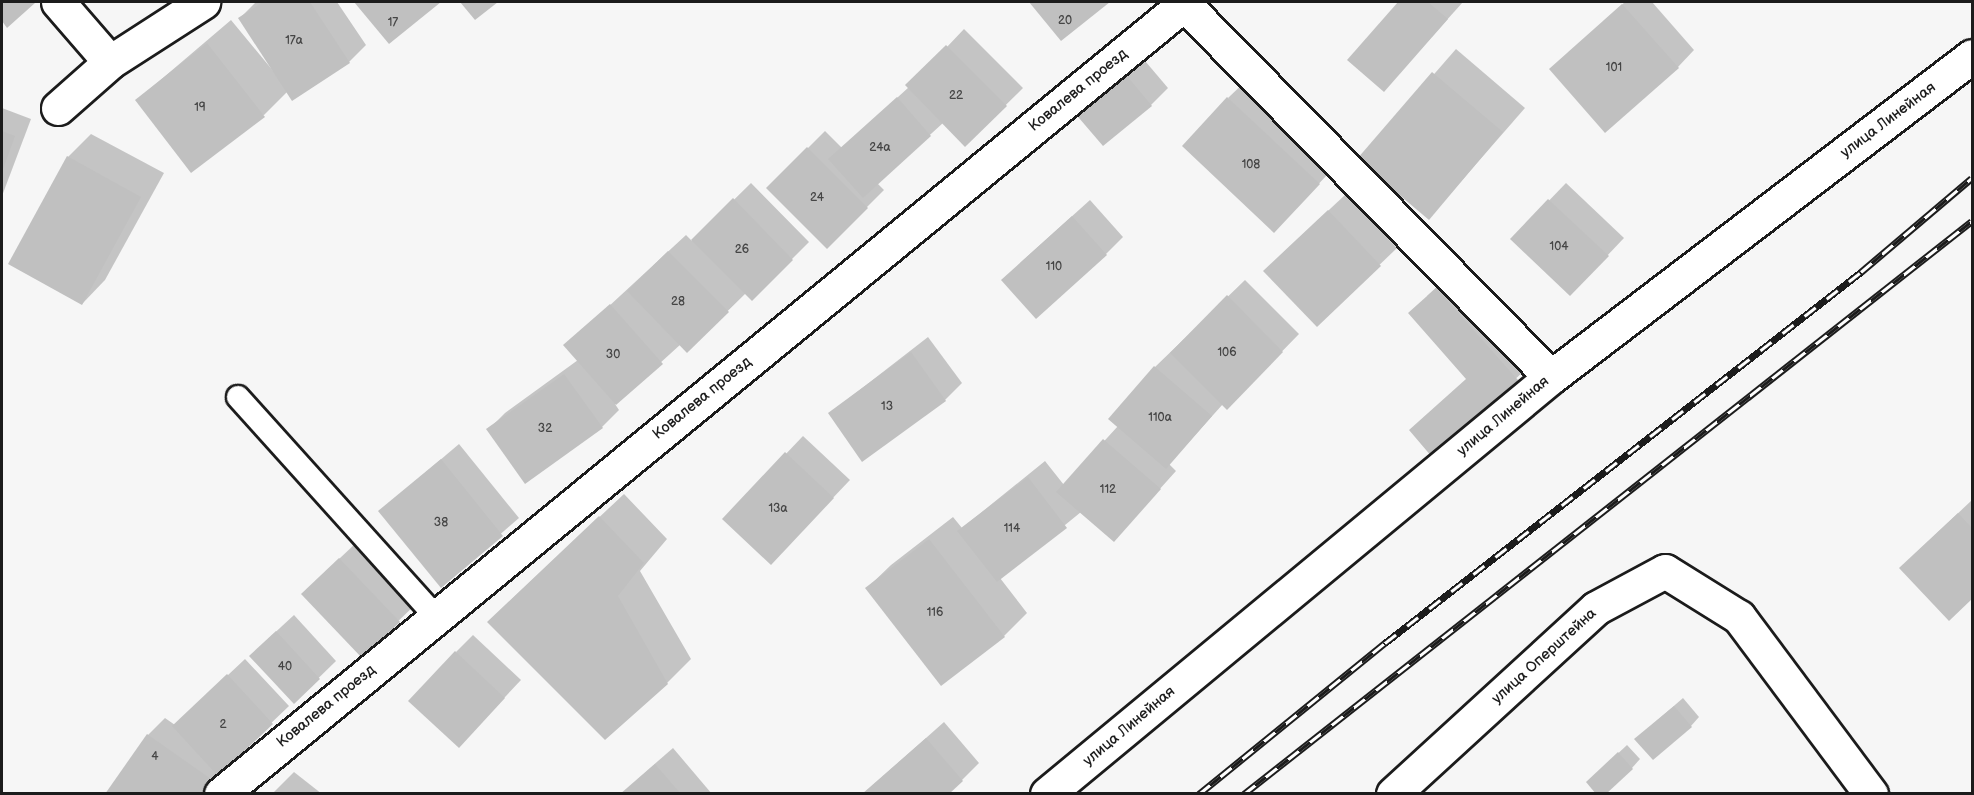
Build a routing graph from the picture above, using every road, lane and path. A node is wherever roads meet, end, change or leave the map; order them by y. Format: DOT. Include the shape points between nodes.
graph roads {
  1 [pos="58,2"];
  2 [pos="203,2"];
  3 [pos="1185,3"];
  4 [pos="1972,56"];
  5 [pos="110,62"];
  6 [pos="58,108"];
  7 [pos="1551,377"];
  8 [pos="238,397"];
  9 [pos="435,616"];
  10 [pos="221,794"];
  11 [pos="1047,794"];
  12 [pos="1393,794"];
  13 [pos="1871,794"];
  1 -- 5 [label="street"];
  2 -- 5 [label="street"];
  3 -- 7 [label="street"];
  3 -- 9 [label="street, Ковалева проезд"];
  4 -- 7 [label="street, улица Линейная"];
  5 -- 6 [label="street"];
  7 -- 11 [label="street, улица Линейная"];
  8 -- 9 [label="lane"];
  9 -- 10 [label="street, Ковалева проезд"];
  12 -- 13 [label="street, улица Оперштейна" via="1596,608 1665,571 1739,617"];
}
